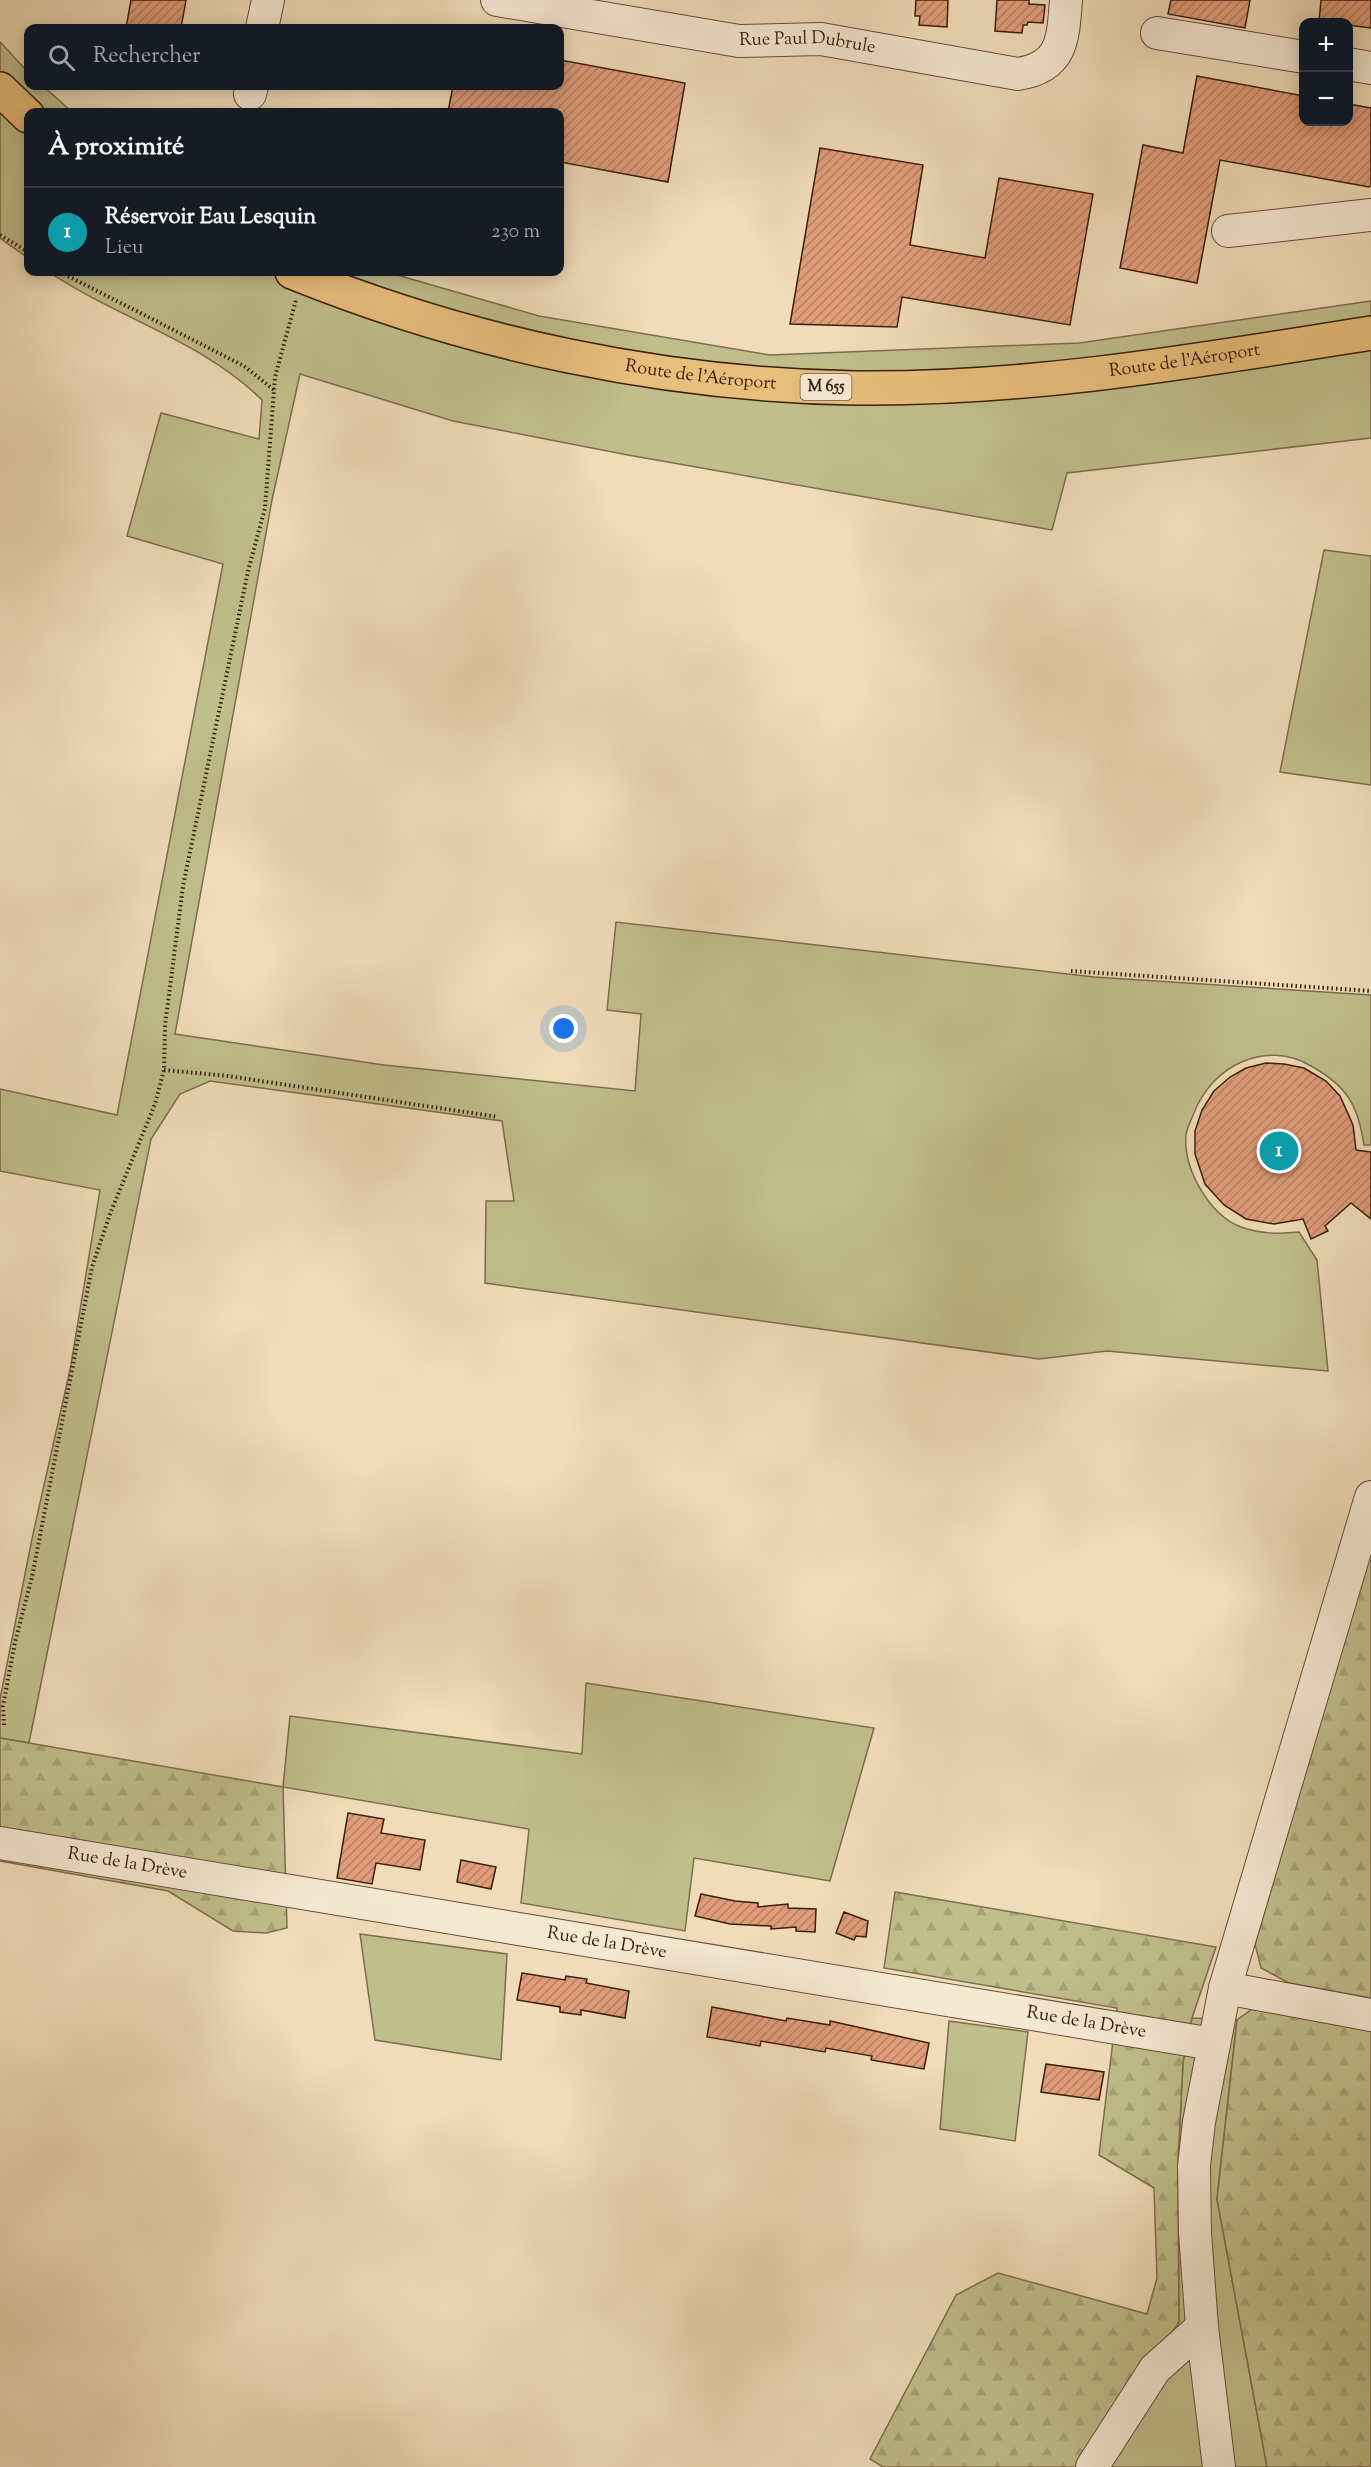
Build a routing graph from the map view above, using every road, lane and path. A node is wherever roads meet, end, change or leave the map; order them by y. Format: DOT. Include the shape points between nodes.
graph roads {
  1 [pos="268,0"];
  2 [pos="497,0"];
  3 [pos="1066,0"];
  4 [pos="263,24"];
  5 [pos="1157,33"];
  6 [pos="1299,56"];
  7 [pos="1353,65"];
  8 [pos="1371,68"];
  9 [pos="0,89"];
  10 [pos="24,112"];
  11 [pos="0,117"];
  12 [pos="24,135"];
  13 [pos="1371,215"];
  14 [pos="1228,231"];
  15 [pos="0,235"];
  16 [pos="24,250"];
  17 [pos="68,276"];
  18 [pos="298,276"];
  19 [pos="303,276"];
  20 [pos="1371,333"];
  21 [pos="274,390"];
  22 [pos="1071,971"];
  23 [pos="1371,991"];
  24 [pos="165,1070"];
  25 [pos="498,1117"];
  26 [pos="1371,1497"];
  27 [pos="4,1725"];
  28 [pos="0,1843"];
  29 [pos="1225,1988"];
  30 [pos="1371,2015"];
  31 [pos="1213,2044"];
  32 [pos="1202,2327"];
  33 [pos="1092,2467"];
  34 [pos="1219,2467"];
  1 -- 4 [label="street"];
  2 -- 3 [label="street, Rue Paul Dubrule" via="739,40 821,39 1018,74 1036,71 1057,53"];
  5 -- 6 [label="street"];
  7 -- 8 [label="street"];
  9 -- 10 [label="main road"];
  11 -- 12 [label="main road"];
  13 -- 14 [label="street"];
  15 -- 16 [label="path"];
  17 -- 21 [label="path" via="244,366"];
  18 -- 21 [label="path"];
  19 -- 20 [label="main road, Route de l'Aéroport / M 655" via="418,318 560,354 780,385 948,385 1113,372"];
  21 -- 24 [label="path" via="265,508 248,571 183,886 165,1026"];
  22 -- 23 [label="path"];
  24 -- 25 [label="path"];
  24 -- 27 [label="path" via="92,1267 32,1577 15,1642 3,1706"];
  26 -- 29 [label="street"];
  28 -- 31 [label="street, Rue de la Drève"];
  29 -- 30 [label="street"];
  29 -- 31 [label="street"];
  31 -- 32 [label="street" via="1194,2166"];
  32 -- 33 [label="street" via="1155,2369"];
  32 -- 34 [label="street"];
}
